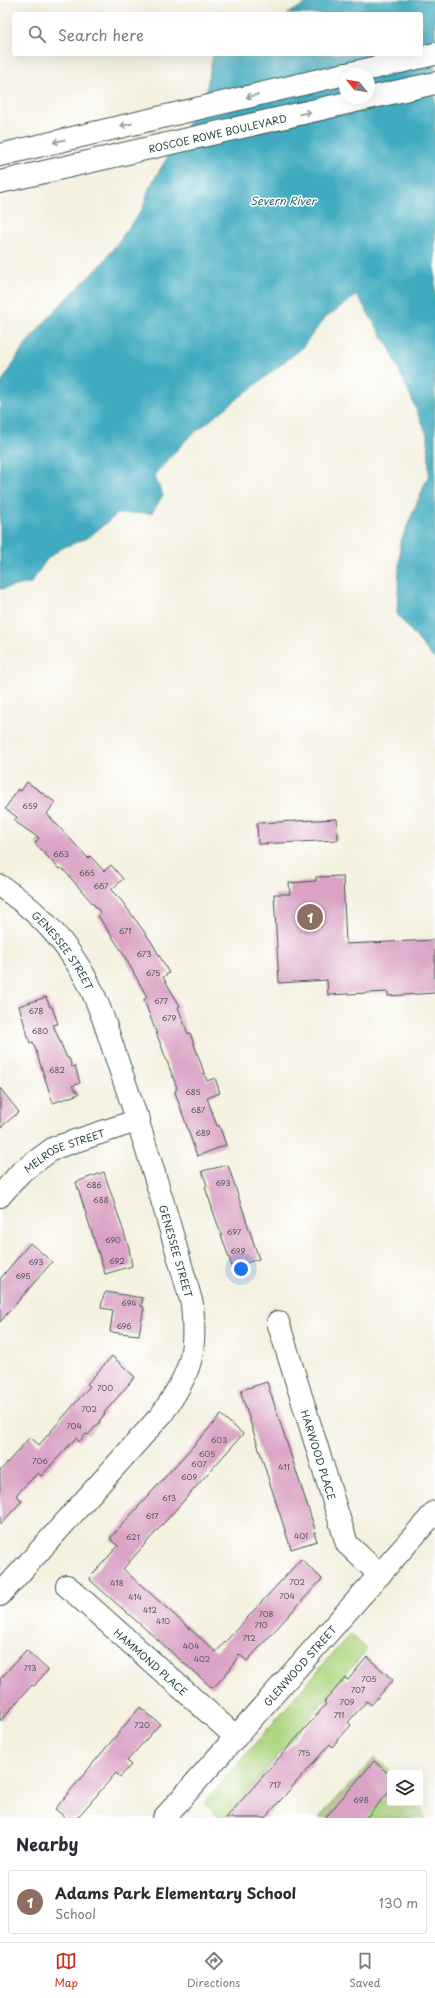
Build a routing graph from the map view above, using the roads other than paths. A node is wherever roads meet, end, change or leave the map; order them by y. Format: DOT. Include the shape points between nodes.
graph roads {
  1 [pos="435,54"];
  2 [pos="373,68"];
  3 [pos="339,76"];
  4 [pos="435,83"];
  5 [pos="0,155"];
  6 [pos="0,182"];
  7 [pos="0,886"];
  8 [pos="139,1120"];
  9 [pos="0,1196"];
  10 [pos="278,1322"];
  11 [pos="435,1512"];
  12 [pos="380,1574"];
  13 [pos="67,1586"];
  14 [pos="0,1595"];
  15 [pos="236,1737"];
  16 [pos="164,1818"];
  1 -- 2 [label="street"];
  3 -- 5 [label="street, one-way"];
  6 -- 4 [label="street, ROSCOE ROWE BOULEVARD, one-way"];
  7 -- 8 [label="street, GENESSEE STREET" via="24,902 56,934 79,965 98,1005"];
  8 -- 9 [label="street, MELROSE STREET" via="54,1148 21,1172"];
  8 -- 14 [label="street, GENESSEE STREET" via="192,1304 195,1334 191,1363 179,1389 162,1414"];
  10 -- 12 [label="street, HARWOOD PLACE" via="347,1544"];
  11 -- 12 [label="street, GLENWOOD STREET"];
  12 -- 15 [label="street, GLENWOOD STREET"];
  13 -- 15 [label="street, HAMMOND PLACE"];
  15 -- 16 [label="street, GLENWOOD STREET"];
}
